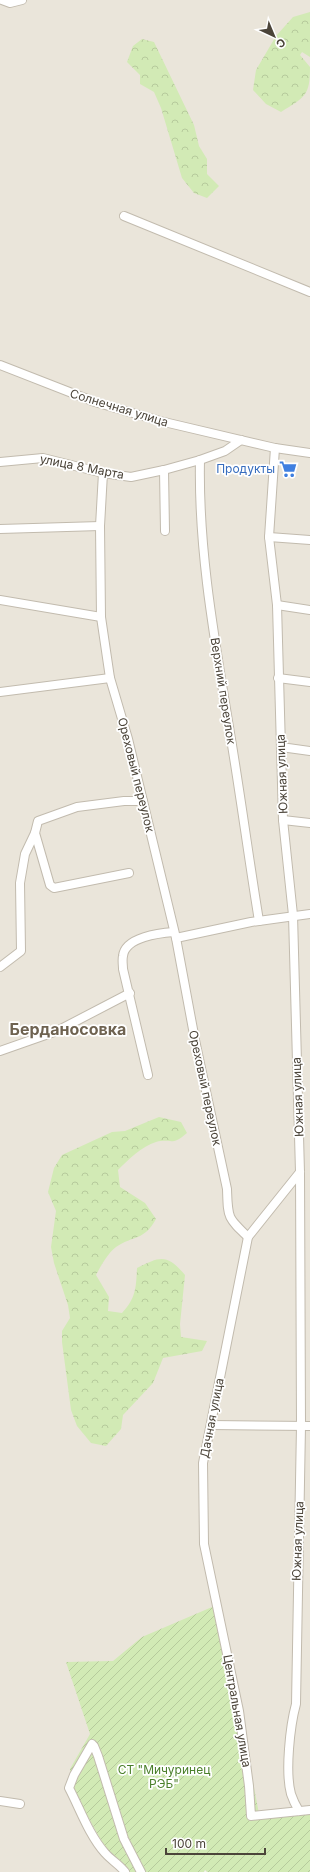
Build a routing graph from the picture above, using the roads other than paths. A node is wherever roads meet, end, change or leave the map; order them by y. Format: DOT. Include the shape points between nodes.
graph roads {
  1 [pos="2,0"];
  2 [pos="22,0"];
  3 [pos="124,216"];
  4 [pos="310,292"];
  5 [pos="0,365"];
  6 [pos="241,440"];
  7 [pos="274,448"];
  8 [pos="310,453"];
  9 [pos="200,460"];
  10 [pos="0,462"];
  11 [pos="164,470"];
  12 [pos="103,473"];
  13 [pos="100,526"];
  14 [pos="0,529"];
  15 [pos="165,532"];
  16 [pos="270,537"];
  17 [pos="310,540"];
  18 [pos="0,600"];
  19 [pos="277,606"];
  20 [pos="310,610"];
  21 [pos="101,617"];
  22 [pos="110,678"];
  23 [pos="278,678"];
  24 [pos="310,682"];
  25 [pos="0,692"];
  26 [pos="281,747"];
  27 [pos="310,751"];
  28 [pos="143,801"];
  29 [pos="283,820"];
  30 [pos="310,823"];
  31 [pos="35,834"];
  32 [pos="129,873"];
  33 [pos="310,914"];
  34 [pos="293,916"];
  35 [pos="259,921"];
  36 [pos="175,935"];
  37 [pos="0,967"];
  38 [pos="130,993"];
  39 [pos="0,1051"];
  40 [pos="148,1074"];
  41 [pos="300,1172"];
  42 [pos="248,1237"];
  43 [pos="211,1425"];
  44 [pos="306,1426"];
  45 [pos="217,1604"];
  46 [pos="0,1802"];
  47 [pos="20,1804"];
  48 [pos="310,1810"];
  49 [pos="299,1811"];
  50 [pos="125,1872"];
  51 [pos="141,1872"];
  1 -- 2 [label="street" via="10,3"];
  3 -- 4 [label="street"];
  5 -- 6 [label="street, Солнечная улица" via="95,402 160,421"];
  6 -- 7 [label="street"];
  6 -- 9 [label="street, улица 8 Марта" via="225,451"];
  7 -- 8 [label="street"];
  7 -- 16 [label="street, Южная улица"];
  9 -- 11 [label="street, улица 8 Марта"];
  9 -- 35 [label="street, Верхний переулок" via="199,498 220,680"];
  10 -- 12 [label="street, улица 8 Марта" via="43,458"];
  11 -- 12 [label="street, улица 8 Марта" via="131,477"];
  11 -- 15 [label="street"];
  12 -- 13 [label="street, Ореховый переулок"];
  13 -- 14 [label="street"];
  13 -- 21 [label="street, Ореховый переулок"];
  16 -- 17 [label="street"];
  16 -- 19 [label="street, Южная улица"];
  18 -- 21 [label="street"];
  19 -- 20 [label="street"];
  19 -- 23 [label="street, Южная улица"];
  21 -- 22 [label="street, Ореховый переулок"];
  22 -- 25 [label="street"];
  22 -- 28 [label="street, Ореховый переулок"];
  23 -- 24 [label="street"];
  23 -- 26 [label="street, Южная улица"];
  26 -- 27 [label="street"];
  26 -- 29 [label="street, Южная улица"];
  28 -- 31 [label="street" via="77,807 38,821"];
  28 -- 36 [label="street, Ореховый переулок"];
  29 -- 30 [label="street"];
  29 -- 34 [label="street, Южная улица"];
  31 -- 32 [label="street" via="50,885 54,888"];
  31 -- 37 [label="street" via="25,854 20,883 21,951"];
  33 -- 34 [label="street"];
  34 -- 35 [label="street"];
  34 -- 41 [label="street, Южная улица"];
  35 -- 36 [label="street"];
  36 -- 38 [label="street" via="157,933 141,938 128,947 122,955"];
  36 -- 42 [label="street, Ореховый переулок" via="194,1040 227,1189 228,1212 232,1221"];
  38 -- 39 [label="street" via="57,1031"];
  38 -- 40 [label="street"];
  41 -- 42 [label="street"];
  41 -- 44 [label="street, Южная улица"];
  42 -- 43 [label="street, Дачная улица"];
  43 -- 44 [label="street"];
  43 -- 45 [label="street, Дачная улица" via="203,1463 204,1544"];
  44 -- 49 [label="street, Южная улица" via="296,1704 291,1721 288,1781 291,1795"];
  45 -- 49 [label="street, Центральная улица" via="239,1711 251,1816"];
  46 -- 47 [label="street"];
  48 -- 49 [label="street"];
  50 -- 51 [label="street" via="105,1853 93,1836 69,1788 92,1744 124,1839"];
}
